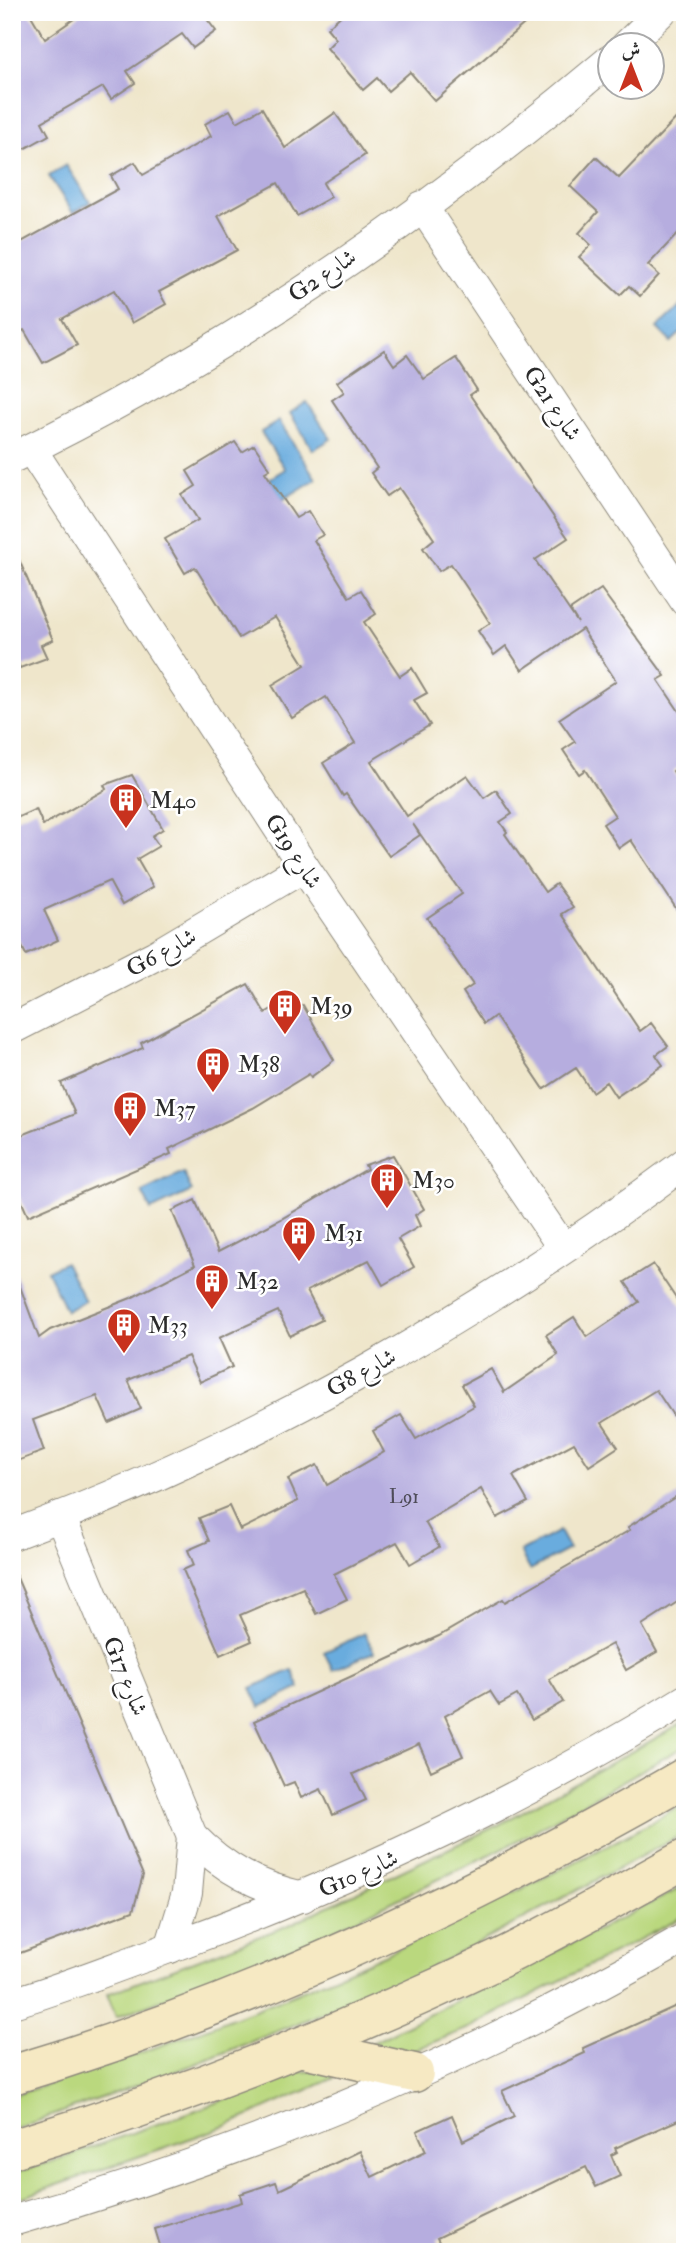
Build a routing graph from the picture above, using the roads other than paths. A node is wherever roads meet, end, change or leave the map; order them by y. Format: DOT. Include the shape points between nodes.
graph roads {
  1 [pos="661,12"];
  2 [pos="640,32"];
  3 [pos="596,71"];
  4 [pos="422,205"];
  5 [pos="21,454"];
  6 [pos="685,601"];
  7 [pos="304,867"];
  8 [pos="12,1029"];
  9 [pos="685,1164"];
  10 [pos="563,1248"];
  11 [pos="60,1516"];
  12 [pos="12,1535"];
  13 [pos="685,1700"];
  14 [pos="685,1777"];
  15 [pos="192,1836"];
  16 [pos="685,1859"];
  17 [pos="303,1897"];
  18 [pos="685,1938"];
  19 [pos="170,1948"];
  20 [pos="12,2003"];
  21 [pos="299,2047"];
  22 [pos="22,2064"];
  23 [pos="414,2073"];
  24 [pos="12,2149"];
  25 [pos="12,2221"];
  1 -- 2 [label="street"];
  3 -- 4 [label="street, G2 شارع"];
  4 -- 5 [label="street, G2 شارع" via="230,336"];
  4 -- 6 [label="street, G21 شارع"];
  5 -- 7 [label="street, G19 شارع"];
  7 -- 8 [label="street, G6 شارع" via="156,956"];
  7 -- 10 [label="street, G19 شارع"];
  9 -- 10 [label="street, G8 شارع"];
  10 -- 11 [label="street, G8 شارع" via="443,1325 318,1395 191,1459"];
  11 -- 12 [label="street, G8 شارع"];
  11 -- 15 [label="street, G17 شارع"];
  13 -- 17 [label="street, G10 شارع" via="467,1822"];
  14 -- 22 [label="street" via="597,1828 421,1917 265,1986"];
  15 -- 17 [label="street, G17 شارع" via="230,1871"];
  15 -- 19 [label="street, G17 شارع" via="187,1894"];
  16 -- 21 [label="street" via="500,1959"];
  17 -- 19 [label="street, G10 شارع"];
  18 -- 23 [label="street"];
  19 -- 20 [label="street, G10 شارع"];
  21 -- 23 [label="street"];
  21 -- 24 [label="street"];
  23 -- 25 [label="street" via="267,2136 141,2182"];
}
